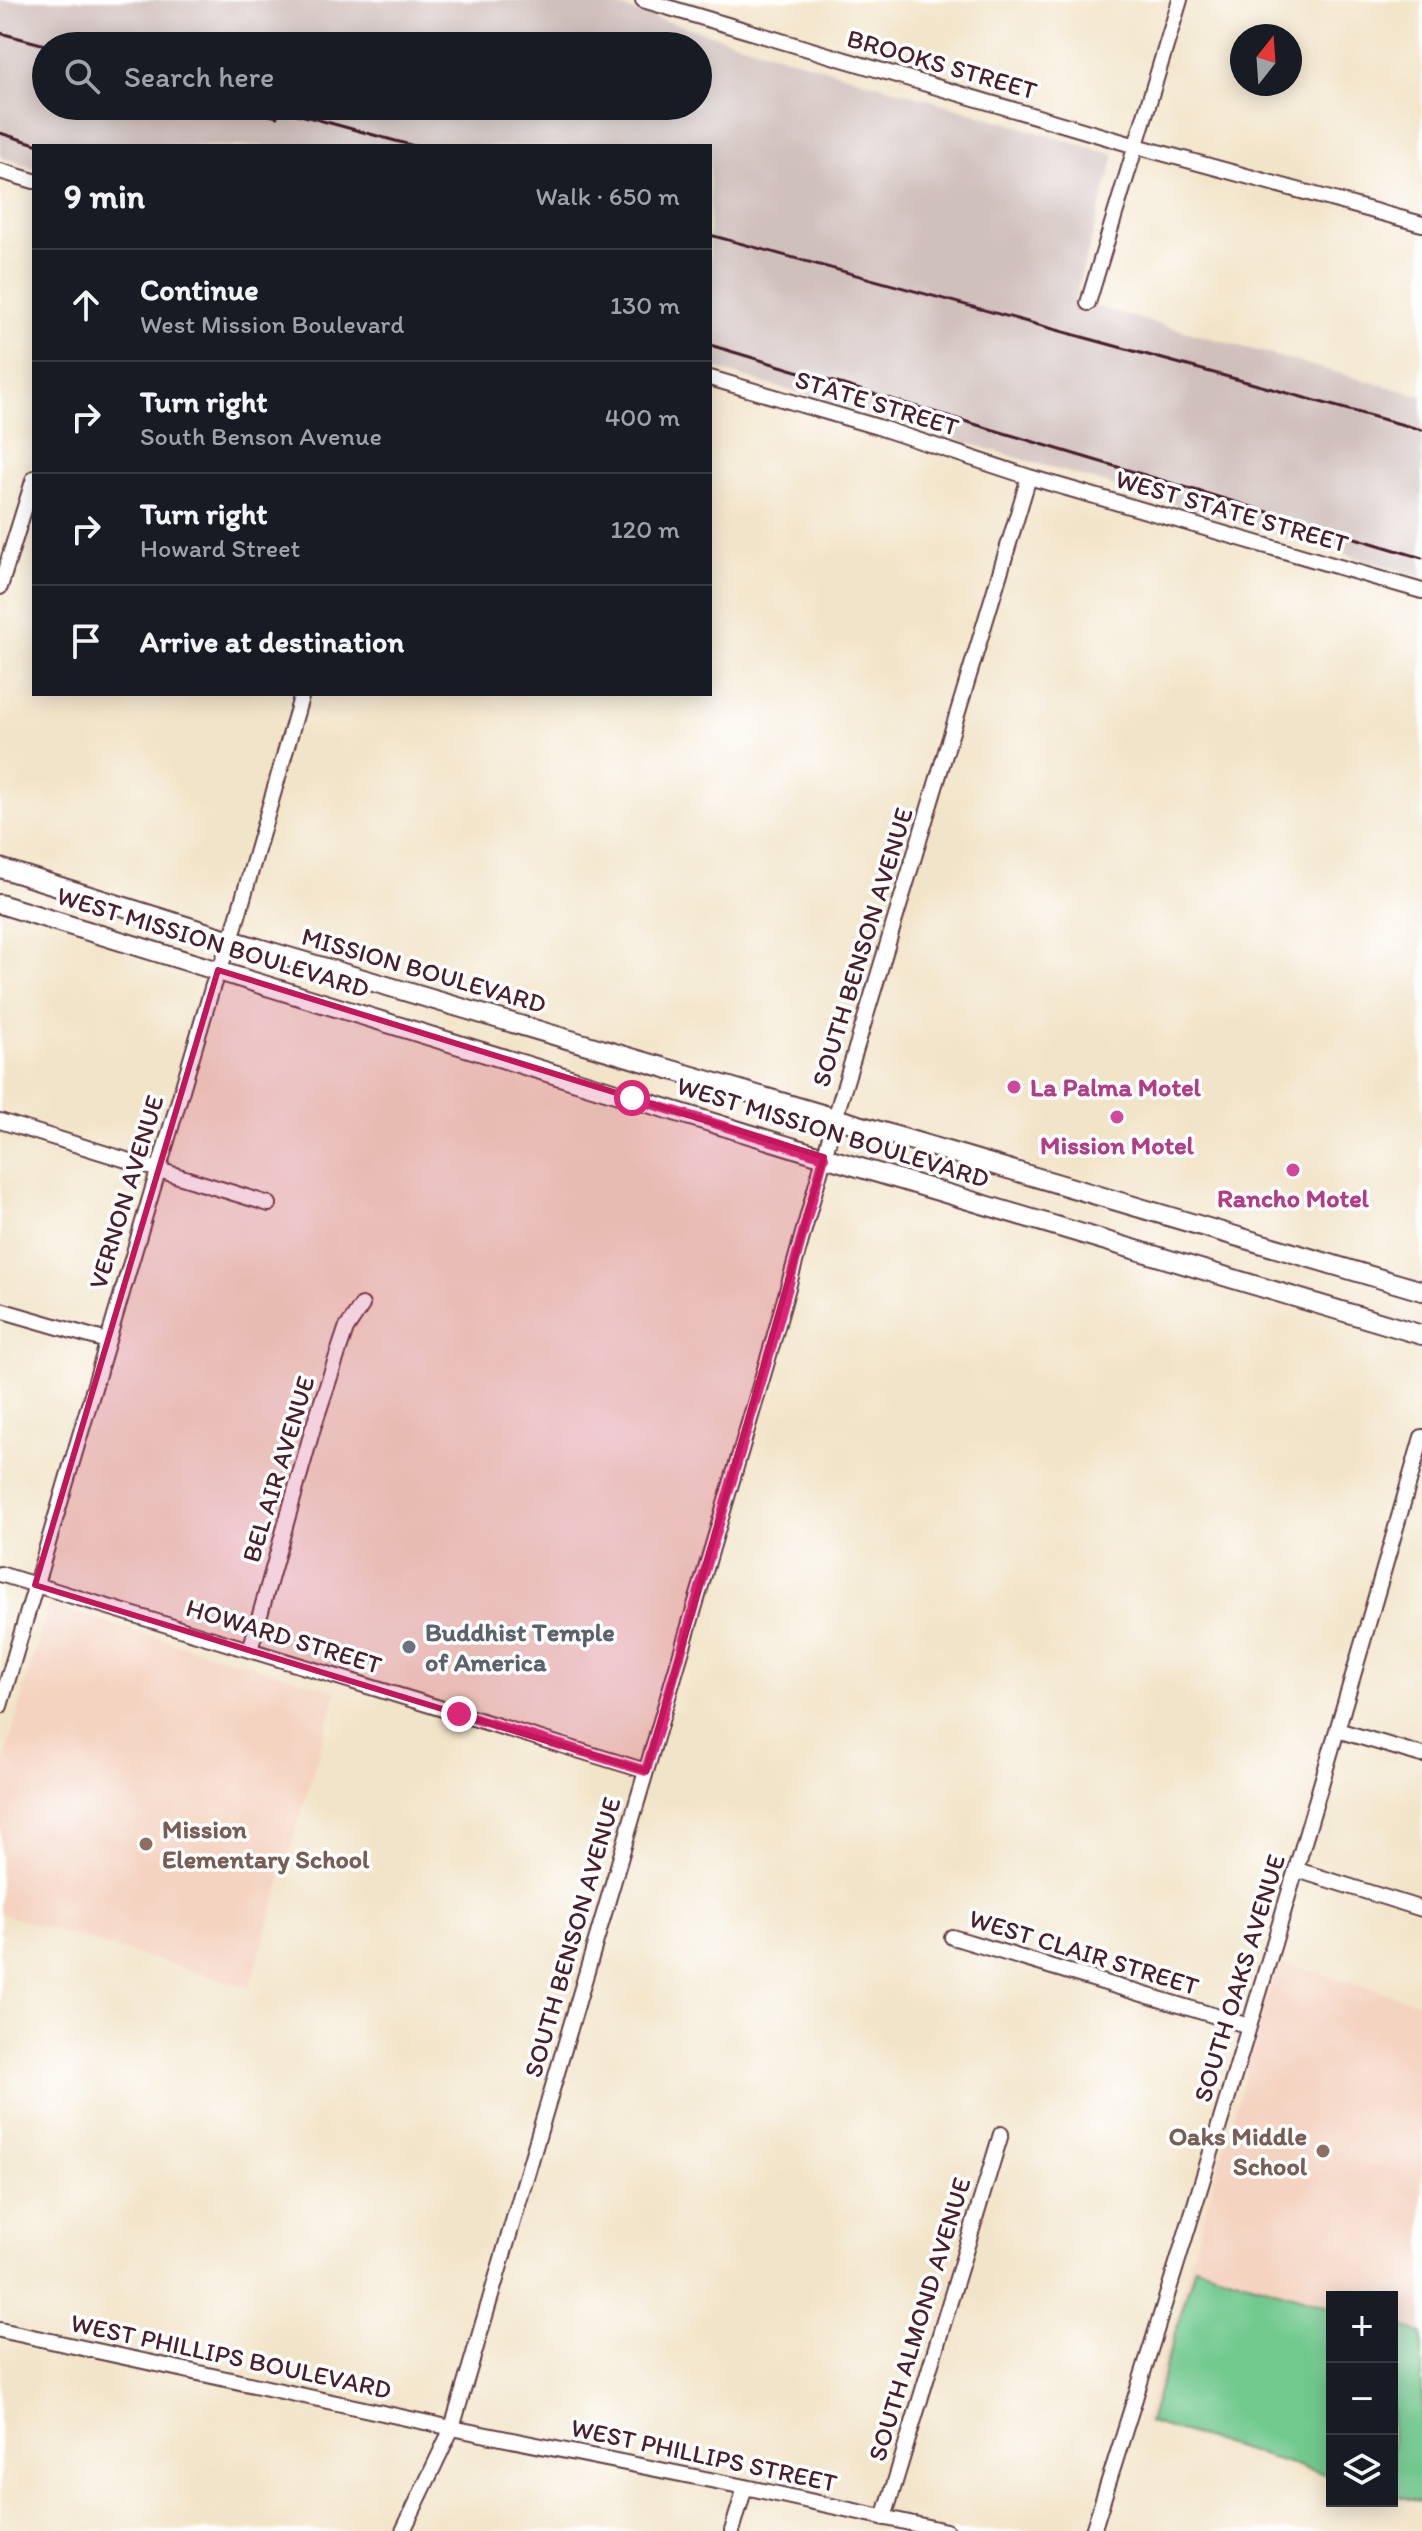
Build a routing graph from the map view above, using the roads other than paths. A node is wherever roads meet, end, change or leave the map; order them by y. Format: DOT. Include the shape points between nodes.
graph roads {
  1 [pos="643,0"];
  2 [pos="1180,0"];
  3 [pos="1136,146"];
  4 [pos="0,171"];
  5 [pos="32,180"];
  6 [pos="1422,224"];
  7 [pos="1088,303"];
  8 [pos="712,379"];
  9 [pos="1029,477"];
  10 [pos="32,484"];
  11 [pos="0,587"];
  12 [pos="1422,591"];
  13 [pos="301,696"];
  14 [pos="0,868"];
  15 [pos="0,904"];
  16 [pos="231,940"];
  17 [pos="218,970"];
  18 [pos="835,1118"];
  19 [pos="0,1121"];
  20 [pos="824,1157"];
  21 [pos="158,1168"];
  22 [pos="269,1204"];
  23 [pos="1422,1291"];
  24 [pos="362,1305"];
  25 [pos="0,1310"];
  26 [pos="1422,1335"];
  27 [pos="107,1341"];
  28 [pos="1422,1437"];
  29 [pos="0,1574"];
  30 [pos="35,1585"];
  31 [pos="250,1650"];
  32 [pos="0,1706"];
  33 [pos="1337,1730"];
  34 [pos="1422,1755"];
  35 [pos="646,1771"];
  36 [pos="1297,1870"];
  37 [pos="1422,1909"];
  38 [pos="952,1937"];
  39 [pos="1249,2026"];
  40 [pos="1001,2134"];
  41 [pos="0,2330"];
  42 [pos="452,2428"];
  43 [pos="745,2487"];
  44 [pos="884,2518"];
  45 [pos="403,2531"];
  46 [pos="732,2531"];
  47 [pos="946,2531"];
  48 [pos="1093,2531"];
  1 -- 3 [label="street, BROOKS STREET"];
  2 -- 3 [label="street"];
  3 -- 6 [label="street, BROOKS STREET"];
  3 -- 7 [label="street"];
  4 -- 5 [label="street"];
  8 -- 9 [label="street, STATE STREET"];
  9 -- 12 [label="street, WEST STATE STREET"];
  9 -- 18 [label="street, SOUTH BENSON AVENUE"];
  10 -- 11 [label="street"];
  13 -- 16 [label="street, VERNON AVENUE"];
  14 -- 16 [label="main road, MISSION BOULEVARD"];
  15 -- 17 [label="main road, WEST MISSION BOULEVARD"];
  16 -- 17 [label="street, VERNON AVENUE"];
  16 -- 18 [label="main road, MISSION BOULEVARD"];
  17 -- 20 [label="main road, WEST MISSION BOULEVARD"];
  17 -- 21 [label="street, VERNON AVENUE"];
  18 -- 20 [label="street, SOUTH BENSON AVENUE"];
  18 -- 23 [label="main road, WEST MISSION BOULEVARD"];
  19 -- 21 [label="street"];
  20 -- 26 [label="main road, WEST MISSION BOULEVARD"];
  20 -- 35 [label="street, SOUTH BENSON AVENUE"];
  21 -- 22 [label="street"];
  21 -- 27 [label="street, VERNON AVENUE"];
  24 -- 31 [label="street, BEL AIR AVENUE" via="346,1329 327,1386"];
  25 -- 27 [label="street"];
  27 -- 30 [label="street, VERNON AVENUE"];
  28 -- 33 [label="street, SOUTH OAKS AVENUE"];
  29 -- 30 [label="street, HOWARD STREET"];
  30 -- 31 [label="street, HOWARD STREET"];
  30 -- 32 [label="street, VERNON AVENUE"];
  31 -- 35 [label="street, HOWARD STREET"];
  33 -- 34 [label="street"];
  33 -- 36 [label="street, SOUTH OAKS AVENUE"];
  35 -- 42 [label="street, SOUTH BENSON AVENUE"];
  36 -- 37 [label="street"];
  36 -- 39 [label="street, SOUTH OAKS AVENUE"];
  38 -- 39 [label="street, WEST CLAIR STREET"];
  39 -- 48 [label="street, SOUTH OAKS AVENUE"];
  40 -- 44 [label="street, SOUTH ALMOND AVENUE"];
  41 -- 42 [label="street, WEST PHILLIPS BOULEVARD"];
  42 -- 43 [label="street, WEST PHILLIPS STREET"];
  42 -- 45 [label="street, SOUTH BENSON AVENUE"];
  43 -- 44 [label="street, WEST PHILLIPS STREET"];
  43 -- 46 [label="street"];
  44 -- 47 [label="street, WEST PHILLIPS STREET"];
}
